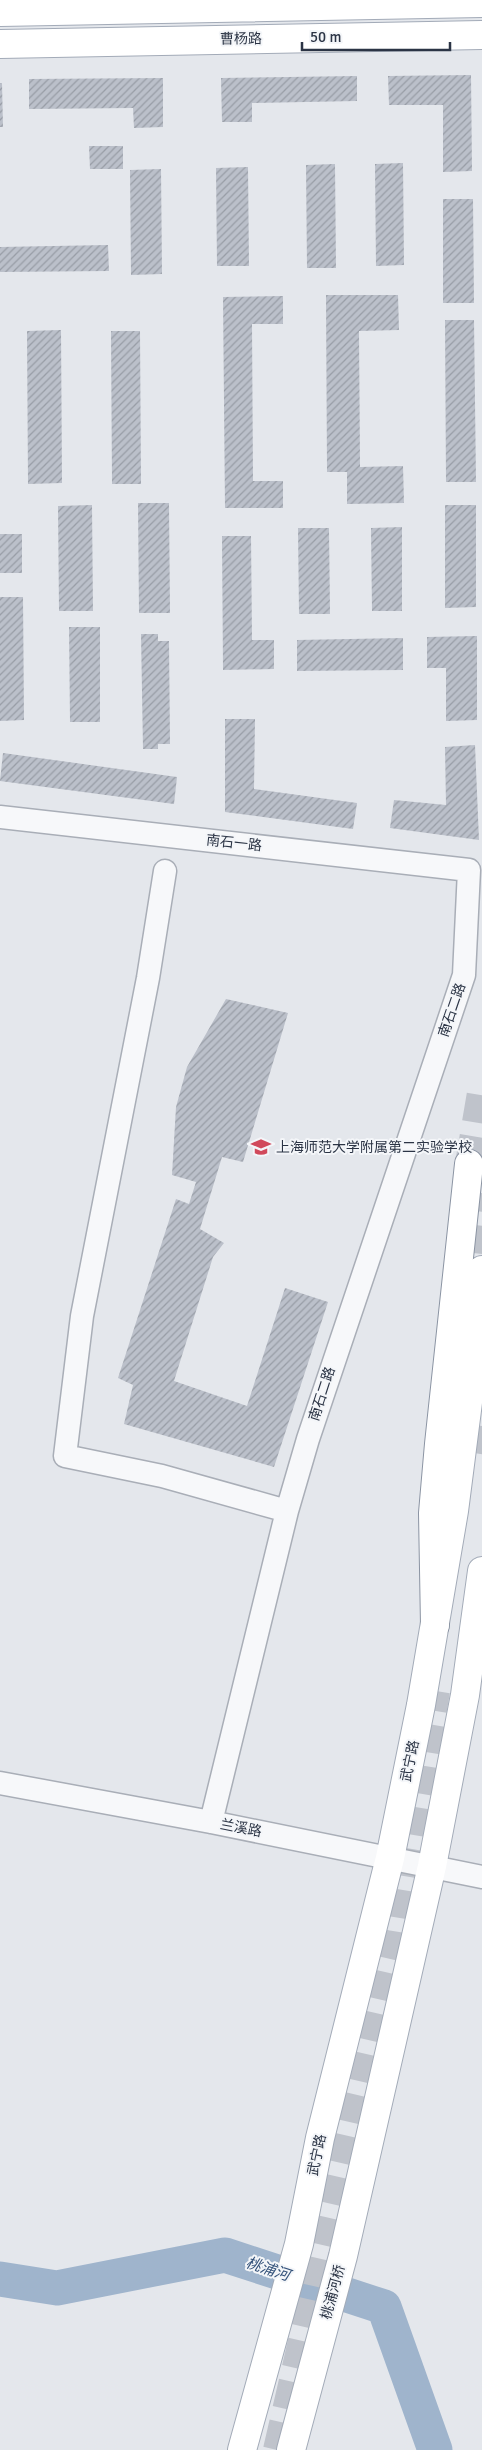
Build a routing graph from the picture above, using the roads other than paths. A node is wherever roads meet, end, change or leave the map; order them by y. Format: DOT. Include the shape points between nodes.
graph roads {
  1 [pos="482,3"];
  2 [pos="0,12"];
  3 [pos="482,35"];
  4 [pos="0,44"];
  5 [pos="0,817"];
  6 [pos="469,870"];
  7 [pos="165,871"];
  8 [pos="469,1164"];
  9 [pos="482,1270"];
  10 [pos="287,1511"];
  11 [pos="482,1571"];
  12 [pos="435,1625"];
  13 [pos="0,1783"];
  14 [pos="211,1822"];
  15 [pos="390,1858"];
  16 [pos="432,1866"];
  17 [pos="482,1877"];
  18 [pos="242,2450"];
  19 [pos="291,2450"];
  1 -- 2 [label="main road"];
  3 -- 4 [label="main road, 曹杨路"];
  5 -- 6 [label="street, 南石一路"];
  6 -- 10 [label="street, 南石二路" via="464,975 330,1371"];
  7 -- 10 [label="street" via="148,978 82,1316 65,1456 162,1476"];
  8 -- 12 [label="main road" via="433,1513"];
  9 -- 12 [label="main road, 武宁路" via="456,1492"];
  10 -- 14 [label="street, 南石二路"];
  11 -- 16 [label="main road" via="465,1696"];
  12 -- 15 [label="main road, 武宁路"];
  13 -- 14 [label="street, 兰溪路"];
  14 -- 15 [label="street, 兰溪路"];
  15 -- 16 [label="street, 兰溪路"];
  15 -- 18 [label="main road, 武宁路" via="320,2138 299,2244"];
  16 -- 17 [label="street, 兰溪路"];
  16 -- 19 [label="main road, 桃浦河桥" via="343,2256"];
}
